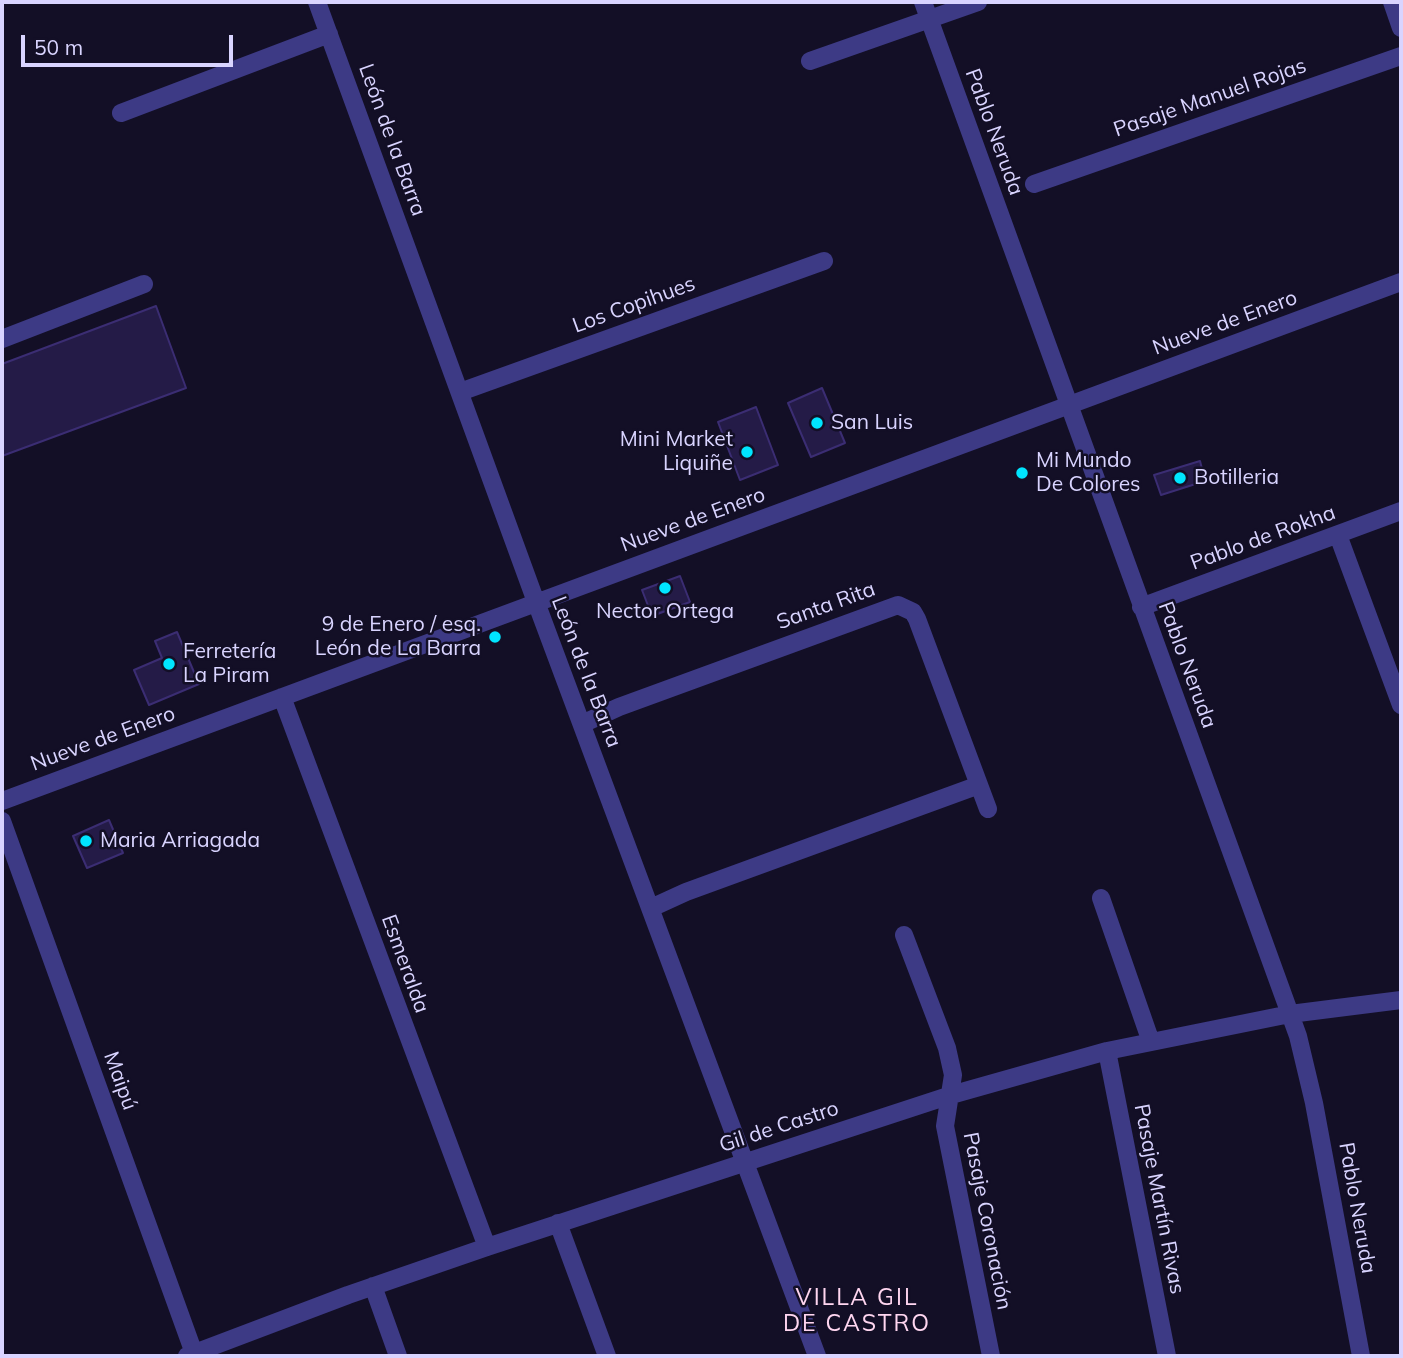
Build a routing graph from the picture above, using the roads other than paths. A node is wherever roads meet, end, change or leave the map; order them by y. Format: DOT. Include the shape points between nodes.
graph roads {
  1 [pos="317,2"];
  2 [pos="923,2"];
  3 [pos="978,2"];
  4 [pos="1392,2"];
  5 [pos="929,19"];
  6 [pos="1401,28"];
  7 [pos="329,34"];
  8 [pos="1401,55"];
  9 [pos="810,61"];
  10 [pos="121,113"];
  11 [pos="1034,184"];
  12 [pos="824,261"];
  13 [pos="1401,282"];
  14 [pos="144,285"];
  15 [pos="2,339"];
  16 [pos="460,393"];
  17 [pos="1068,405"];
  18 [pos="1401,511"];
  19 [pos="1338,535"];
  20 [pos="536,602"];
  21 [pos="1141,607"];
  22 [pos="282,697"];
  23 [pos="1401,705"];
  24 [pos="582,724"];
  25 [pos="979,785"];
  26 [pos="2,801"];
  27 [pos="988,809"];
  28 [pos="2,821"];
  29 [pos="1101,898"];
  30 [pos="651,908"];
  31 [pos="904,935"];
  32 [pos="1401,1000"];
  33 [pos="1290,1014"];
  34 [pos="1151,1042"];
  35 [pos="1107,1051"];
  36 [pos="951,1095"];
  37 [pos="747,1162"];
  38 [pos="558,1223"];
  39 [pos="487,1247"];
  40 [pos="373,1286"];
  41 [pos="192,1355"];
  42 [pos="398,1356"];
  43 [pos="607,1356"];
  44 [pos="817,1356"];
  45 [pos="991,1356"];
  46 [pos="1167,1356"];
  47 [pos="1361,1356"];
  1 -- 7 [label="street, León de la Barra"];
  2 -- 5 [label="street, Pablo Neruda"];
  3 -- 5 [label="street"];
  4 -- 6 [label="street"];
  5 -- 9 [label="street"];
  5 -- 17 [label="street, Pablo Neruda"];
  7 -- 10 [label="street"];
  7 -- 16 [label="street, León de la Barra"];
  8 -- 11 [label="street, Pasaje Manuel Rojas"];
  12 -- 16 [label="street, Los Copihues"];
  13 -- 17 [label="street, Nueve de Enero"];
  14 -- 15 [label="street"];
  16 -- 20 [label="street, León de la Barra"];
  17 -- 20 [label="street, Nueve de Enero"];
  17 -- 21 [label="street, Pablo Neruda"];
  18 -- 19 [label="street, Pablo de Rokha"];
  19 -- 21 [label="street, Pablo de Rokha"];
  19 -- 23 [label="street"];
  20 -- 22 [label="street, Nueve de Enero"];
  20 -- 24 [label="street, León de la Barra"];
  21 -- 33 [label="street, Pablo Neruda"];
  22 -- 26 [label="street, Nueve de Enero"];
  22 -- 39 [label="street, Esmeralda"];
  24 -- 25 [label="street, Santa Rita" via="898,605 917,619"];
  24 -- 30 [label="street, León de la Barra"];
  25 -- 27 [label="street, Santa Rita"];
  25 -- 30 [label="street" via="686,891"];
  28 -- 41 [label="street, Maipú"];
  29 -- 34 [label="street"];
  30 -- 37 [label="street, León de la Barra"];
  31 -- 36 [label="street, Pasaje Coronación" via="947,1048 953,1075"];
  32 -- 33 [label="street, Gil de Castro"];
  33 -- 34 [label="street, Gil de Castro"];
  33 -- 47 [label="street, Pablo Neruda" via="1312,1093"];
  34 -- 35 [label="street, Gil de Castro"];
  35 -- 36 [label="street, Gil de Castro"];
  35 -- 46 [label="street, Pasaje Martín Rivas"];
  36 -- 37 [label="street, Gil de Castro"];
  36 -- 45 [label="street, Pasaje Coronación" via="945,1126"];
  37 -- 38 [label="street, Gil de Castro"];
  37 -- 44 [label="street, León de la Barra"];
  38 -- 39 [label="street, Gil de Castro"];
  38 -- 43 [label="street"];
  39 -- 40 [label="street, Gil de Castro"];
  40 -- 41 [label="street, Gil de Castro"];
  40 -- 42 [label="street"];
}
